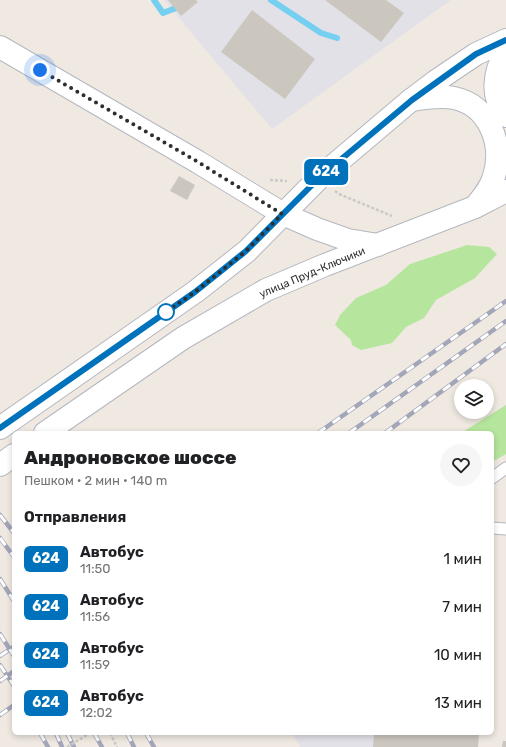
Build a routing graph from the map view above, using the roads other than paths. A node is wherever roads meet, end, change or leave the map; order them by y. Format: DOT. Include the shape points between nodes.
graph roads {
  1 [pos="506,40"];
  2 [pos="0,47"];
  3 [pos="506,51"];
  4 [pos="412,100"];
  5 [pos="506,116"];
  6 [pos="506,191"];
  7 [pos="475,207"];
  8 [pos="282,214"];
  9 [pos="379,245"];
  10 [pos="0,428"];
  11 [pos="48,431"];
  12 [pos="12,456"];
  13 [pos="0,465"];
  14 [pos="506,468"];
  15 [pos="494,477"];
  16 [pos="494,528"];
  17 [pos="506,530"];
  1 -- 4 [label="street" via="476,54"];
  2 -- 8 [label="street" via="192,158"];
  3 -- 5 [label="street" via="499,62 495,78 496,97"];
  4 -- 7 [label="street, улица Пруд-Ключики" via="436,96 469,103 482,114 492,129 497,145 494,176 488,192"];
  4 -- 8 [label="street" via="320,177"];
  6 -- 7 [label="street, улица Пруд-Ключики"];
  7 -- 9 [label="street, улица Пруд-Ключики"];
  8 -- 9 [label="street" via="342,238"];
  8 -- 10 [label="street" via="246,251 195,292"];
  9 -- 11 [label="street, улица Пруд-Ключики" via="266,290 183,338"];
  12 -- 13 [label="street"];
  14 -- 15 [label="lane"];
  16 -- 17 [label="lane"];
}
